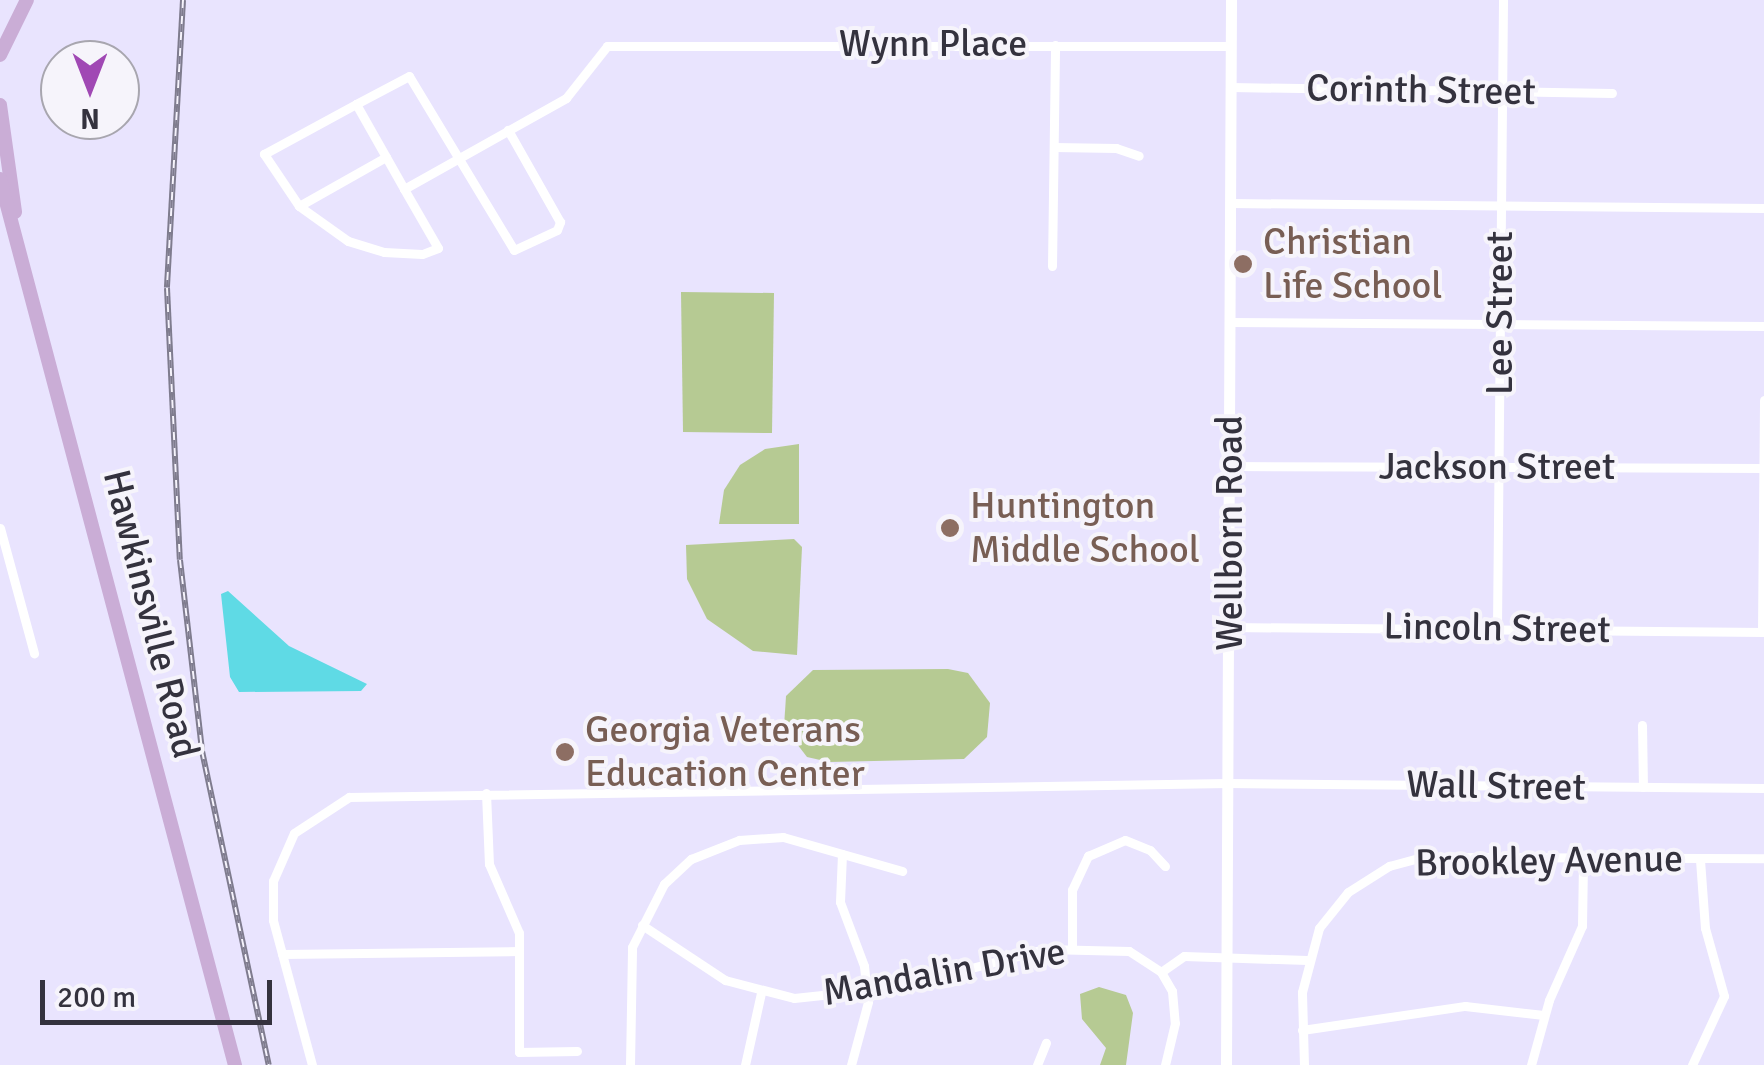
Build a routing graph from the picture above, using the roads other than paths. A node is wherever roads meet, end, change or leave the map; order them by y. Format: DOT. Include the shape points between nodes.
graph roads {
  1 [pos="27,0"];
  2 [pos="1231,0"];
  3 [pos="1502,0"];
  4 [pos="1055,44"];
  5 [pos="1230,46"];
  6 [pos="0,55"];
  7 [pos="1231,88"];
  8 [pos="1502,92"];
  9 [pos="1612,92"];
  10 [pos="356,104"];
  11 [pos="0,105"];
  12 [pos="508,130"];
  13 [pos="1054,147"];
  14 [pos="1139,156"];
  15 [pos="386,157"];
  16 [pos="457,159"];
  17 [pos="0,180"];
  18 [pos="404,190"];
  19 [pos="1230,204"];
  20 [pos="299,206"];
  21 [pos="1501,206"];
  22 [pos="1764,208"];
  23 [pos="18,242"];
  24 [pos="1052,266"];
  25 [pos="1230,322"];
  26 [pos="1500,323"];
  27 [pos="1764,326"];
  28 [pos="1764,400"];
  29 [pos="1230,466"];
  30 [pos="1498,466"];
  31 [pos="1764,468"];
  32 [pos="0,528"];
  33 [pos="1230,627"];
  34 [pos="1497,627"];
  35 [pos="1763,632"];
  36 [pos="34,652"];
  37 [pos="1642,725"];
  38 [pos="1228,782"];
  39 [pos="1642,787"];
  40 [pos="1764,788"];
  41 [pos="486,792"];
  42 [pos="842,854"];
  43 [pos="1764,858"];
  44 [pos="1583,860"];
  45 [pos="1700,860"];
  46 [pos="1165,866"];
  47 [pos="902,871"];
  48 [pos="642,925"];
  49 [pos="1072,947"];
  50 [pos="520,952"];
  51 [pos="282,954"];
  52 [pos="1227,955"];
  53 [pos="1307,960"];
  54 [pos="1161,972"];
  55 [pos="867,990"];
  56 [pos="762,994"];
  57 [pos="1544,1015"];
  58 [pos="1302,1030"];
  59 [pos="1046,1043"];
  60 [pos="577,1051"];
  61 [pos="234,1065"];
  62 [pos="312,1065"];
  63 [pos="630,1065"];
  64 [pos="745,1065"];
  65 [pos="852,1065"];
  66 [pos="1036,1065"];
  67 [pos="1165,1065"];
  68 [pos="1226,1065"];
  69 [pos="1304,1065"];
  70 [pos="1531,1065"];
  71 [pos="1692,1065"];
  1 -- 6 [label="main road"];
  2 -- 5 [label="street, Wellborn Road"];
  3 -- 8 [label="street, Lee Street"];
  4 -- 5 [label="street, Wynn Place"];
  4 -- 12 [label="street, Wynn Place" via="608,46 566,98"];
  4 -- 13 [label="street"];
  5 -- 7 [label="street, Wellborn Road"];
  7 -- 8 [label="street, Corinth Street"];
  7 -- 19 [label="street, Wellborn Road"];
  8 -- 9 [label="street, Corinth Street"];
  8 -- 21 [label="street, Lee Street"];
  10 -- 15 [label="street"];
  10 -- 16 [label="street" via="410,76"];
  10 -- 20 [label="street" via="264,154"];
  11 -- 23 [label="main road"];
  12 -- 16 [label="street"];
  12 -- 16 [label="street" via="560,222 528,247 507,247"];
  13 -- 14 [label="street" via="1116,148"];
  13 -- 24 [label="street"];
  15 -- 18 [label="street"];
  15 -- 20 [label="street"];
  16 -- 18 [label="street"];
  17 -- 23 [label="main road, Hawkinsville Road"];
  18 -- 20 [label="street" via="438,248 384,252 348,241"];
  19 -- 21 [label="street"];
  19 -- 25 [label="street, Wellborn Road"];
  21 -- 22 [label="street"];
  21 -- 26 [label="street, Lee Street"];
  23 -- 61 [label="main road, Hawkinsville Road"];
  25 -- 26 [label="street"];
  25 -- 29 [label="street, Wellborn Road"];
  26 -- 27 [label="street"];
  26 -- 30 [label="street, Lee Street"];
  28 -- 31 [label="street"];
  29 -- 30 [label="street, Jackson Street"];
  29 -- 33 [label="street, Wellborn Road"];
  30 -- 31 [label="street, Jackson Street"];
  30 -- 34 [label="street, Lee Street"];
  31 -- 35 [label="street"];
  32 -- 36 [label="street"];
  33 -- 34 [label="street, Lincoln Street"];
  33 -- 38 [label="street, Wellborn Road"];
  34 -- 35 [label="street, Lincoln Street"];
  37 -- 39 [label="street"];
  38 -- 39 [label="street, Wall Street"];
  38 -- 41 [label="street, Wall Street"];
  38 -- 52 [label="street, Wellborn Road"];
  39 -- 40 [label="street, Wall Street"];
  41 -- 50 [label="street" via="488,864 516,918"];
  41 -- 51 [label="street, Wall Street" via="349,797 308,819 294,833 273,881"];
  42 -- 47 [label="street"];
  42 -- 48 [label="street" via="782,836 714,847 664,884"];
  42 -- 55 [label="street" via="840,902"];
  43 -- 45 [label="street, Brookley Avenue"];
  44 -- 45 [label="street, Brookley Avenue"];
  44 -- 53 [label="street, Brookley Avenue" via="1400,861 1339,900"];
  44 -- 57 [label="street" via="1582,926"];
  45 -- 71 [label="street" via="1705,928 1724,996"];
  46 -- 49 [label="street" via="1150,850 1125,840 1088,856 1072,890"];
  48 -- 56 [label="street, Mandalin Drive" via="725,980"];
  48 -- 63 [label="street" via="629,966"];
  49 -- 54 [label="street, Mandalin Drive" via="1128,952"];
  49 -- 55 [label="street, Mandalin Drive"];
  50 -- 51 [label="street"];
  50 -- 60 [label="street" via="519,1052"];
  51 -- 62 [label="street, Wall Street"];
  52 -- 53 [label="street"];
  52 -- 54 [label="street" via="1184,956"];
  52 -- 68 [label="street, Wellborn Road"];
  53 -- 58 [label="street, Brookley Avenue"];
  54 -- 67 [label="street" via="1175,1010"];
  55 -- 56 [label="street, Mandalin Drive" via="808,998"];
  55 -- 65 [label="street" via="867,1020"];
  56 -- 64 [label="street"];
  57 -- 58 [label="street" via="1465,1006"];
  57 -- 70 [label="street"];
  58 -- 69 [label="street, Brookley Avenue"];
  59 -- 66 [label="street"];
}
